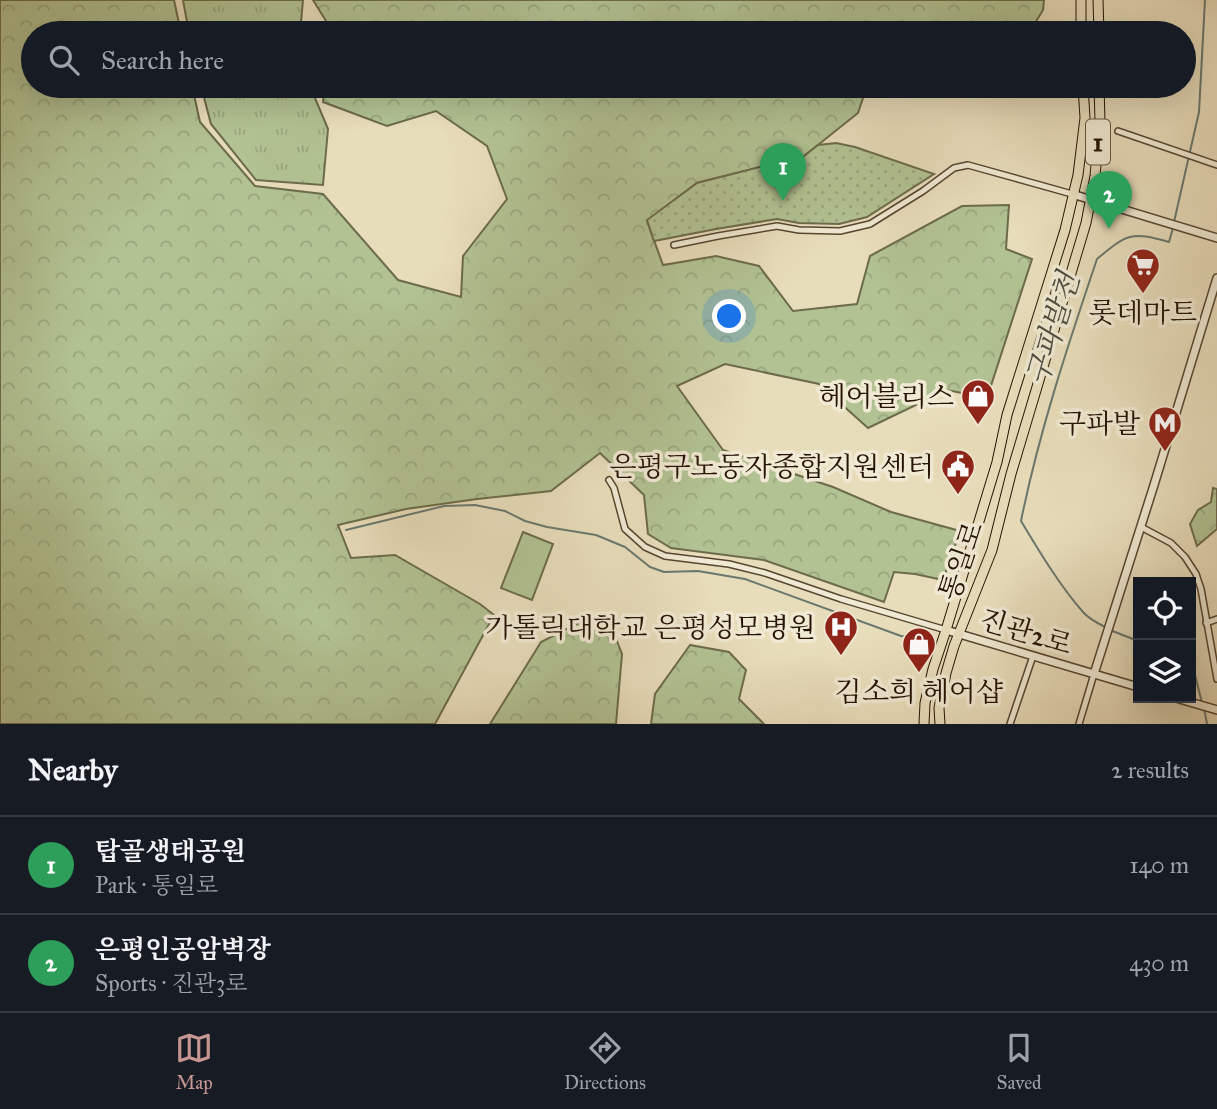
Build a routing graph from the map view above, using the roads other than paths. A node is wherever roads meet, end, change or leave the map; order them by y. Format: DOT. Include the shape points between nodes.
graph roads {
  1 [pos="1081,0"];
  2 [pos="1098,0"];
  3 [pos="1080,21"];
  4 [pos="1098,21"];
  5 [pos="1084,98"];
  6 [pos="1099,98"];
  7 [pos="1118,131"];
  8 [pos="1217,165"];
  9 [pos="1072,194"];
  10 [pos="1091,199"];
  11 [pos="1217,237"];
  12 [pos="674,245"];
  13 [pos="1217,278"];
  14 [pos="609,480"];
  15 [pos="1141,527"];
  16 [pos="1217,619"];
  17 [pos="1206,624"];
  18 [pos="946,630"];
  19 [pos="959,633"];
  20 [pos="1032,656"];
  21 [pos="1094,674"];
  22 [pos="1217,679"];
  23 [pos="1133,686"];
  24 [pos="1196,703"];
  25 [pos="1215,710"];
  26 [pos="924,724"];
  27 [pos="940,724"];
  28 [pos="1010,724"];
  29 [pos="1079,724"];
  1 -- 3 [label="main road"];
  2 -- 4 [label="main road"];
  5 -- 9 [label="main road, 통일로 / 1" via="1085,118"];
  6 -- 10 [label="main road, 통일로 / 1"];
  7 -- 8 [label="street"];
  9 -- 10 [label="street"];
  9 -- 12 [label="street" via="968,165 954,168 870,224 840,231 777,226"];
  9 -- 18 [label="main road, 통일로 / 1"];
  10 -- 11 [label="street"];
  10 -- 19 [label="main road, 통일로 / 1" via="992,550"];
  13 -- 15 [label="street, 진관2로"];
  14 -- 18 [label="street, 통일로" via="625,529 645,547 665,556 765,573"];
  15 -- 17 [label="street" via="1185,556 1201,589"];
  15 -- 21 [label="street, 진관2로"];
  16 -- 17 [label="street"];
  17 -- 22 [label="street"];
  18 -- 19 [label="street, 진관2로"];
  18 -- 26 [label="main road, 통일로 / 1" via="925,702"];
  19 -- 20 [label="street, 진관2로"];
  19 -- 27 [label="main road, 통일로 / 1" via="946,673"];
  20 -- 21 [label="street, 진관2로"];
  20 -- 28 [label="street"];
  21 -- 23 [label="street, 진관2로"];
  21 -- 29 [label="street"];
  24 -- 25 [label="street"];
}
